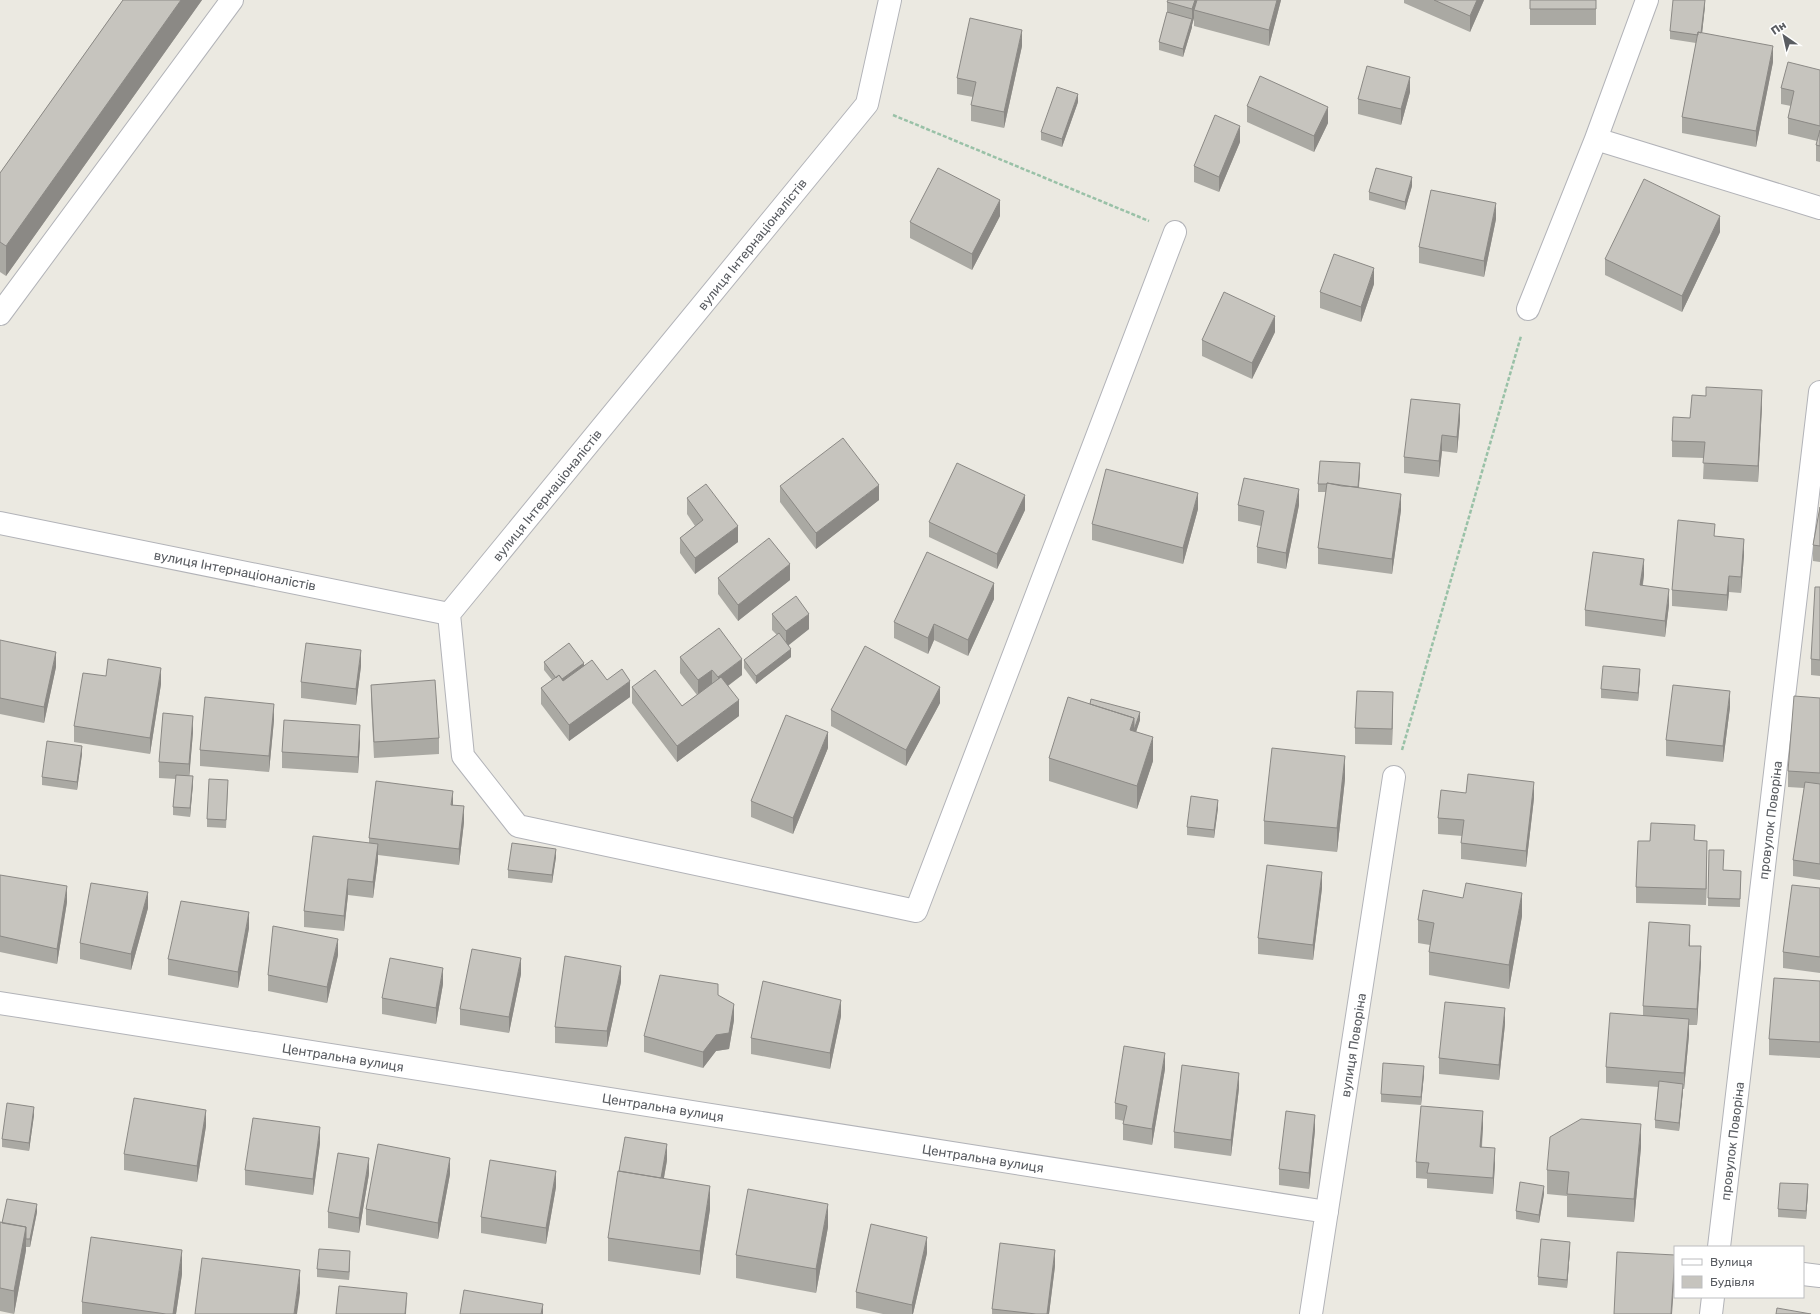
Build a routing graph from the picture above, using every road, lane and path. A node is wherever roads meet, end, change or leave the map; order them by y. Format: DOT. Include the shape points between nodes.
graph roads {
  1 [pos="232,0"];
  2 [pos="890,0"];
  3 [pos="1647,0"];
  4 [pos="867,104"];
  5 [pos="1596,139"];
  6 [pos="1820,208"];
  7 [pos="1175,232"];
  8 [pos="1528,309"];
  9 [pos="0,314"];
  10 [pos="1820,392"];
  11 [pos="0,523"];
  12 [pos="449,614"];
  13 [pos="1394,777"];
  14 [pos="0,1002"];
  15 [pos="1327,1212"];
  16 [pos="1719,1246"];
  17 [pos="1804,1274"];
  18 [pos="1820,1276"];
  19 [pos="1713,1298"];
  20 [pos="1311,1314"];
  21 [pos="1712,1314"];
  1 -- 9 [label="street"];
  2 -- 4 [label="street, вулиця Інтернаціоналістів"];
  3 -- 5 [label="street"];
  4 -- 7 [label="path"];
  4 -- 12 [label="street, вулиця Інтернаціоналістів"];
  5 -- 6 [label="street"];
  5 -- 8 [label="street"];
  7 -- 12 [label="street" via="916,911 518,826 463,756"];
  8 -- 13 [label="path"];
  10 -- 16 [label="street, провулок Поворіна"];
  11 -- 12 [label="street, вулиця Інтернаціоналістів"];
  13 -- 15 [label="street, вулиця Поворіна"];
  14 -- 15 [label="street, Центральна вулиця"];
  15 -- 20 [label="street, вулиця Поворіна"];
  17 -- 18 [label="street"];
  19 -- 21 [label="street"];
}
